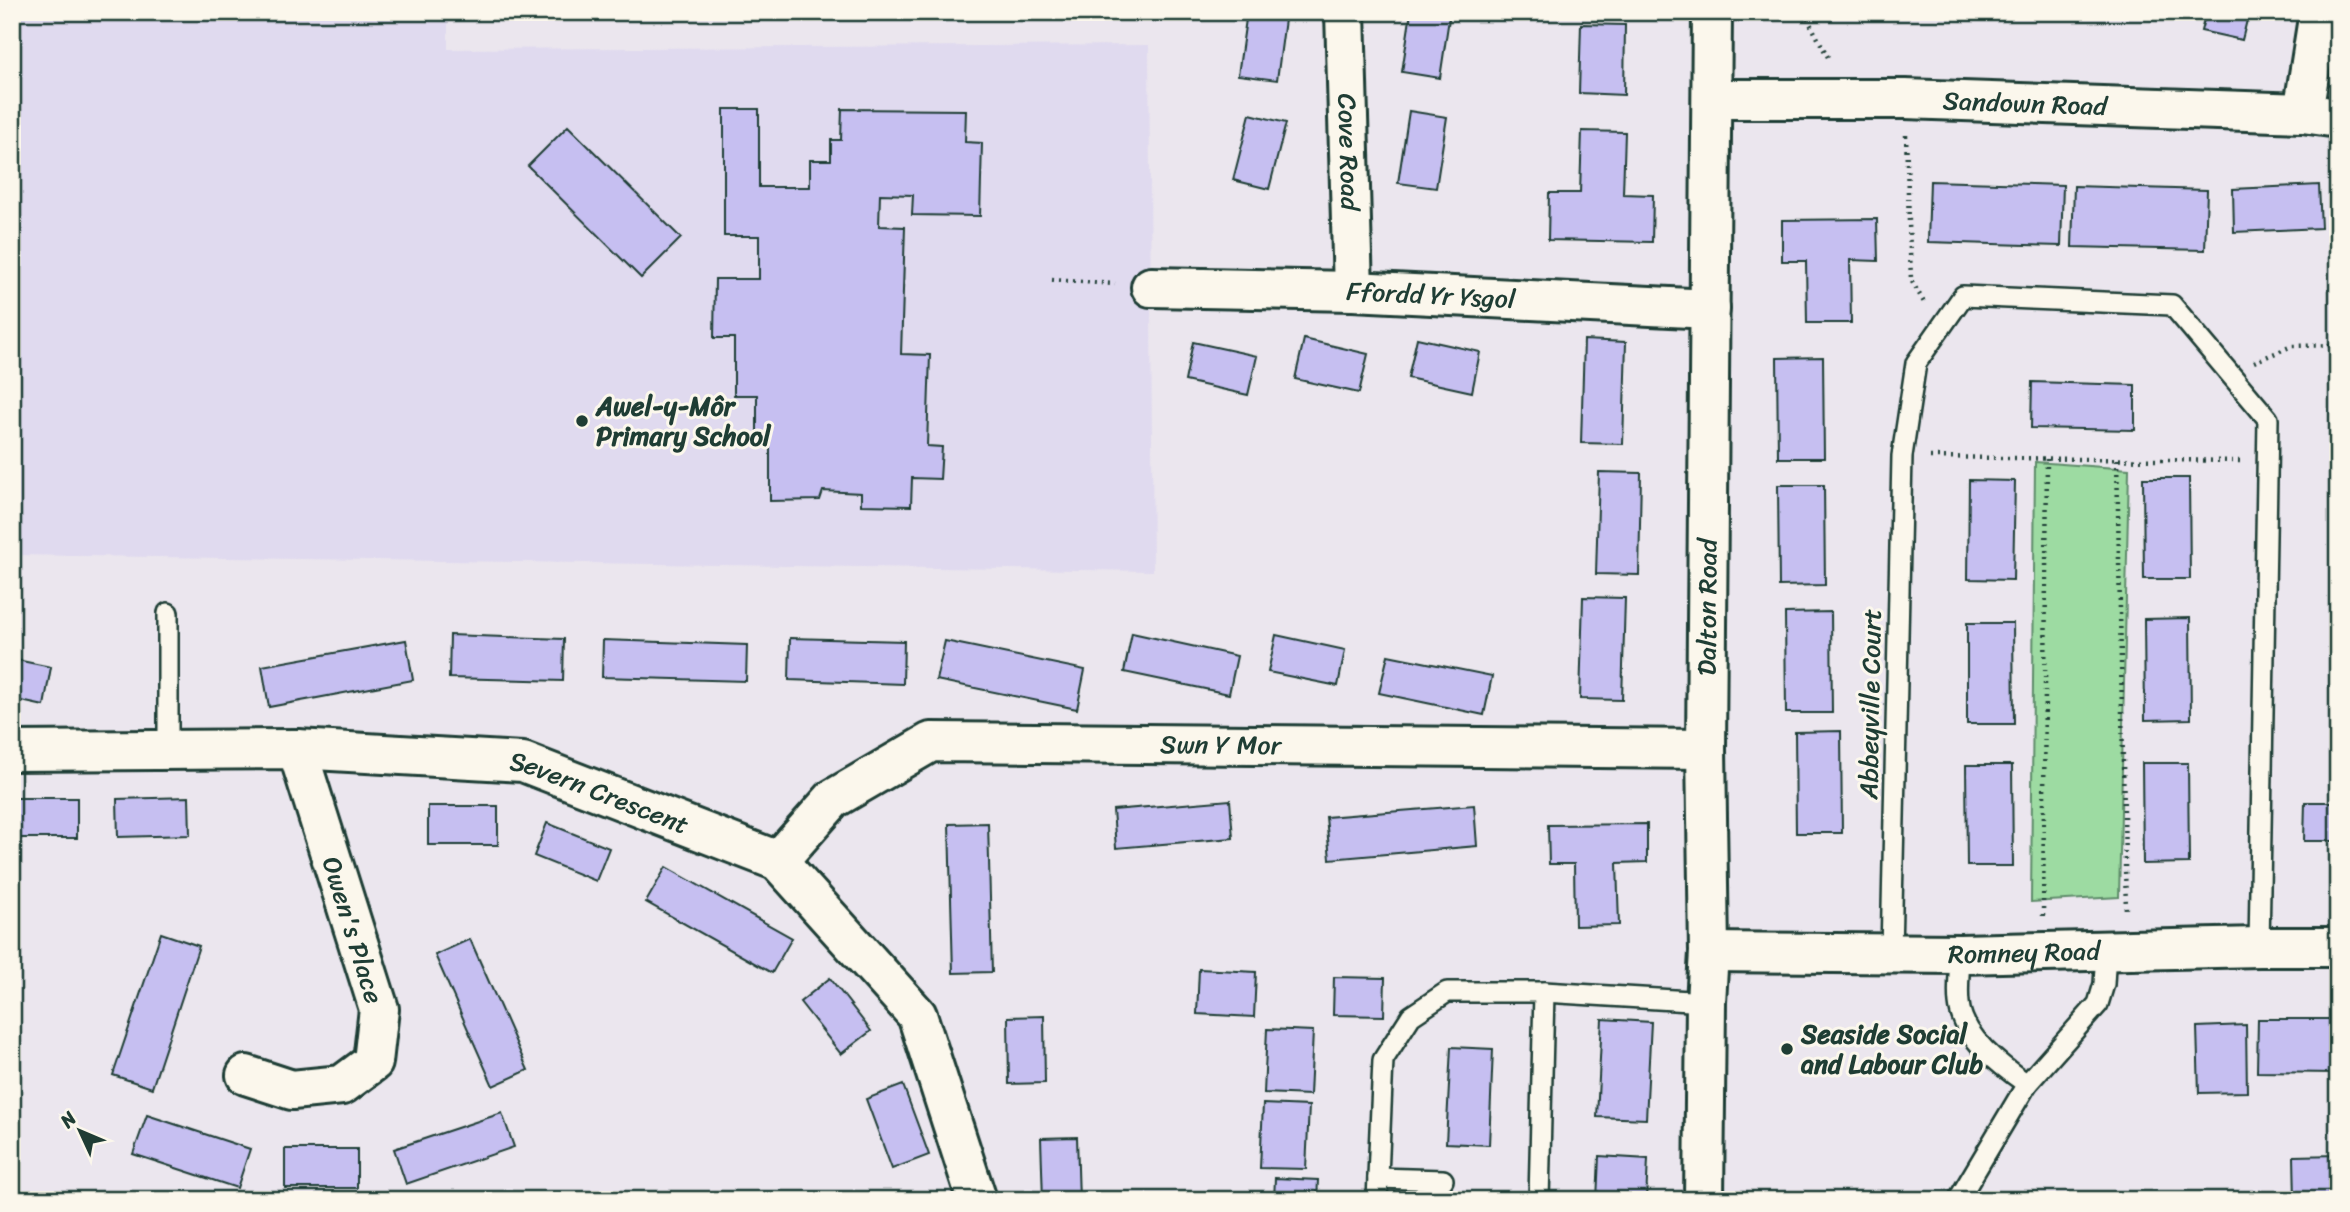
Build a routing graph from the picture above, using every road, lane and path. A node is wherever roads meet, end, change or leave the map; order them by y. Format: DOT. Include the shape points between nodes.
graph roads {
  1 [pos="1345,12"];
  2 [pos="1712,12"];
  3 [pos="1804,12"];
  4 [pos="2319,12"];
  5 [pos="1712,99"];
  6 [pos="1842,99"];
  7 [pos="1905,99"];
  8 [pos="2320,116"];
  9 [pos="1052,281"];
  10 [pos="1151,287"];
  11 [pos="1353,291"];
  12 [pos="1710,309"];
  13 [pos="1939,329"];
  14 [pos="2338,345"];
  15 [pos="2229,373"];
  16 [pos="1902,456"];
  17 [pos="2047,458"];
  18 [pos="2117,459"];
  19 [pos="2267,461"];
  20 [pos="168,613"];
  21 [pos="1706,749"];
  22 [pos="168,750"];
  23 [pos="297,750"];
  24 [pos="12,751"];
  25 [pos="778,861"];
  26 [pos="2259,947"];
  27 [pos="2338,947"];
  28 [pos="2116,951"];
  29 [pos="1709,952"];
  30 [pos="2043,952"];
  31 [pos="1891,953"];
  32 [pos="1960,954"];
  33 [pos="1544,992"];
  34 [pos="1706,1002"];
  35 [pos="246,1076"];
  36 [pos="2027,1084"];
  37 [pos="1378,1178"];
  38 [pos="1443,1180"];
  39 [pos="977,1200"];
  40 [pos="1377,1200"];
  41 [pos="1539,1200"];
  42 [pos="1704,1200"];
  43 [pos="1958,1200"];
  1 -- 11 [label="street, Cove Road"];
  2 -- 5 [label="street, Dalton Road"];
  3 -- 6 [label="path" via="1837,74"];
  4 -- 8 [label="street"];
  5 -- 6 [label="street, Sandown Road"];
  5 -- 12 [label="street, Dalton Road"];
  6 -- 7 [label="street, Sandown Road"];
  7 -- 8 [label="street, Sandown Road"];
  7 -- 13 [label="path" via="1911,280"];
  9 -- 10 [label="path"];
  10 -- 11 [label="street, Ffordd Yr Ysgol"];
  11 -- 12 [label="street, Ffordd Yr Ysgol"];
  12 -- 21 [label="street, Dalton Road"];
  13 -- 15 [label="lane, Abbeyville Court" via="1963,296 2172,305"];
  13 -- 16 [label="lane, Abbeyville Court" via="1916,363"];
  14 -- 15 [label="path" via="2292,346"];
  15 -- 19 [label="lane, Abbeyville Court" via="2268,419"];
  16 -- 17 [label="path"];
  16 -- 31 [label="lane, Abbeyville Court"];
  17 -- 18 [label="path"];
  17 -- 30 [label="path"];
  18 -- 19 [label="path"];
  18 -- 28 [label="path"];
  19 -- 26 [label="lane, Abbeyville Court"];
  20 -- 22 [label="lane"];
  21 -- 25 [label="street, Swn Y Mor" via="932,743 833,799"];
  21 -- 29 [label="street, Dalton Road"];
  22 -- 23 [label="street, Severn Crescent"];
  22 -- 24 [label="street, Severn Crescent"];
  23 -- 25 [label="street, Severn Crescent" via="523,762"];
  23 -- 35 [label="street, Owen's Place" via="379,1010 373,1062 342,1085 329,1087 292,1090"];
  25 -- 39 [label="street, Severn Crescent" via="918,1015"];
  26 -- 27 [label="street, Romney Road"];
  26 -- 28 [label="street, Romney Road"];
  28 -- 30 [label="street, Romney Road"];
  28 -- 36 [label="lane" via="2098,1004"];
  29 -- 31 [label="street, Romney Road"];
  29 -- 34 [label="street, Dalton Road"];
  30 -- 32 [label="street, Romney Road"];
  31 -- 32 [label="street, Romney Road"];
  32 -- 36 [label="lane" via="1959,1005 1972,1036 1997,1063"];
  33 -- 34 [label="lane"];
  33 -- 37 [label="lane" via="1447,992 1412,1016 1383,1060"];
  33 -- 41 [label="lane"];
  34 -- 42 [label="street, Dalton Road"];
  36 -- 43 [label="lane"];
  37 -- 38 [label="lane"];
  37 -- 40 [label="lane"];
}
